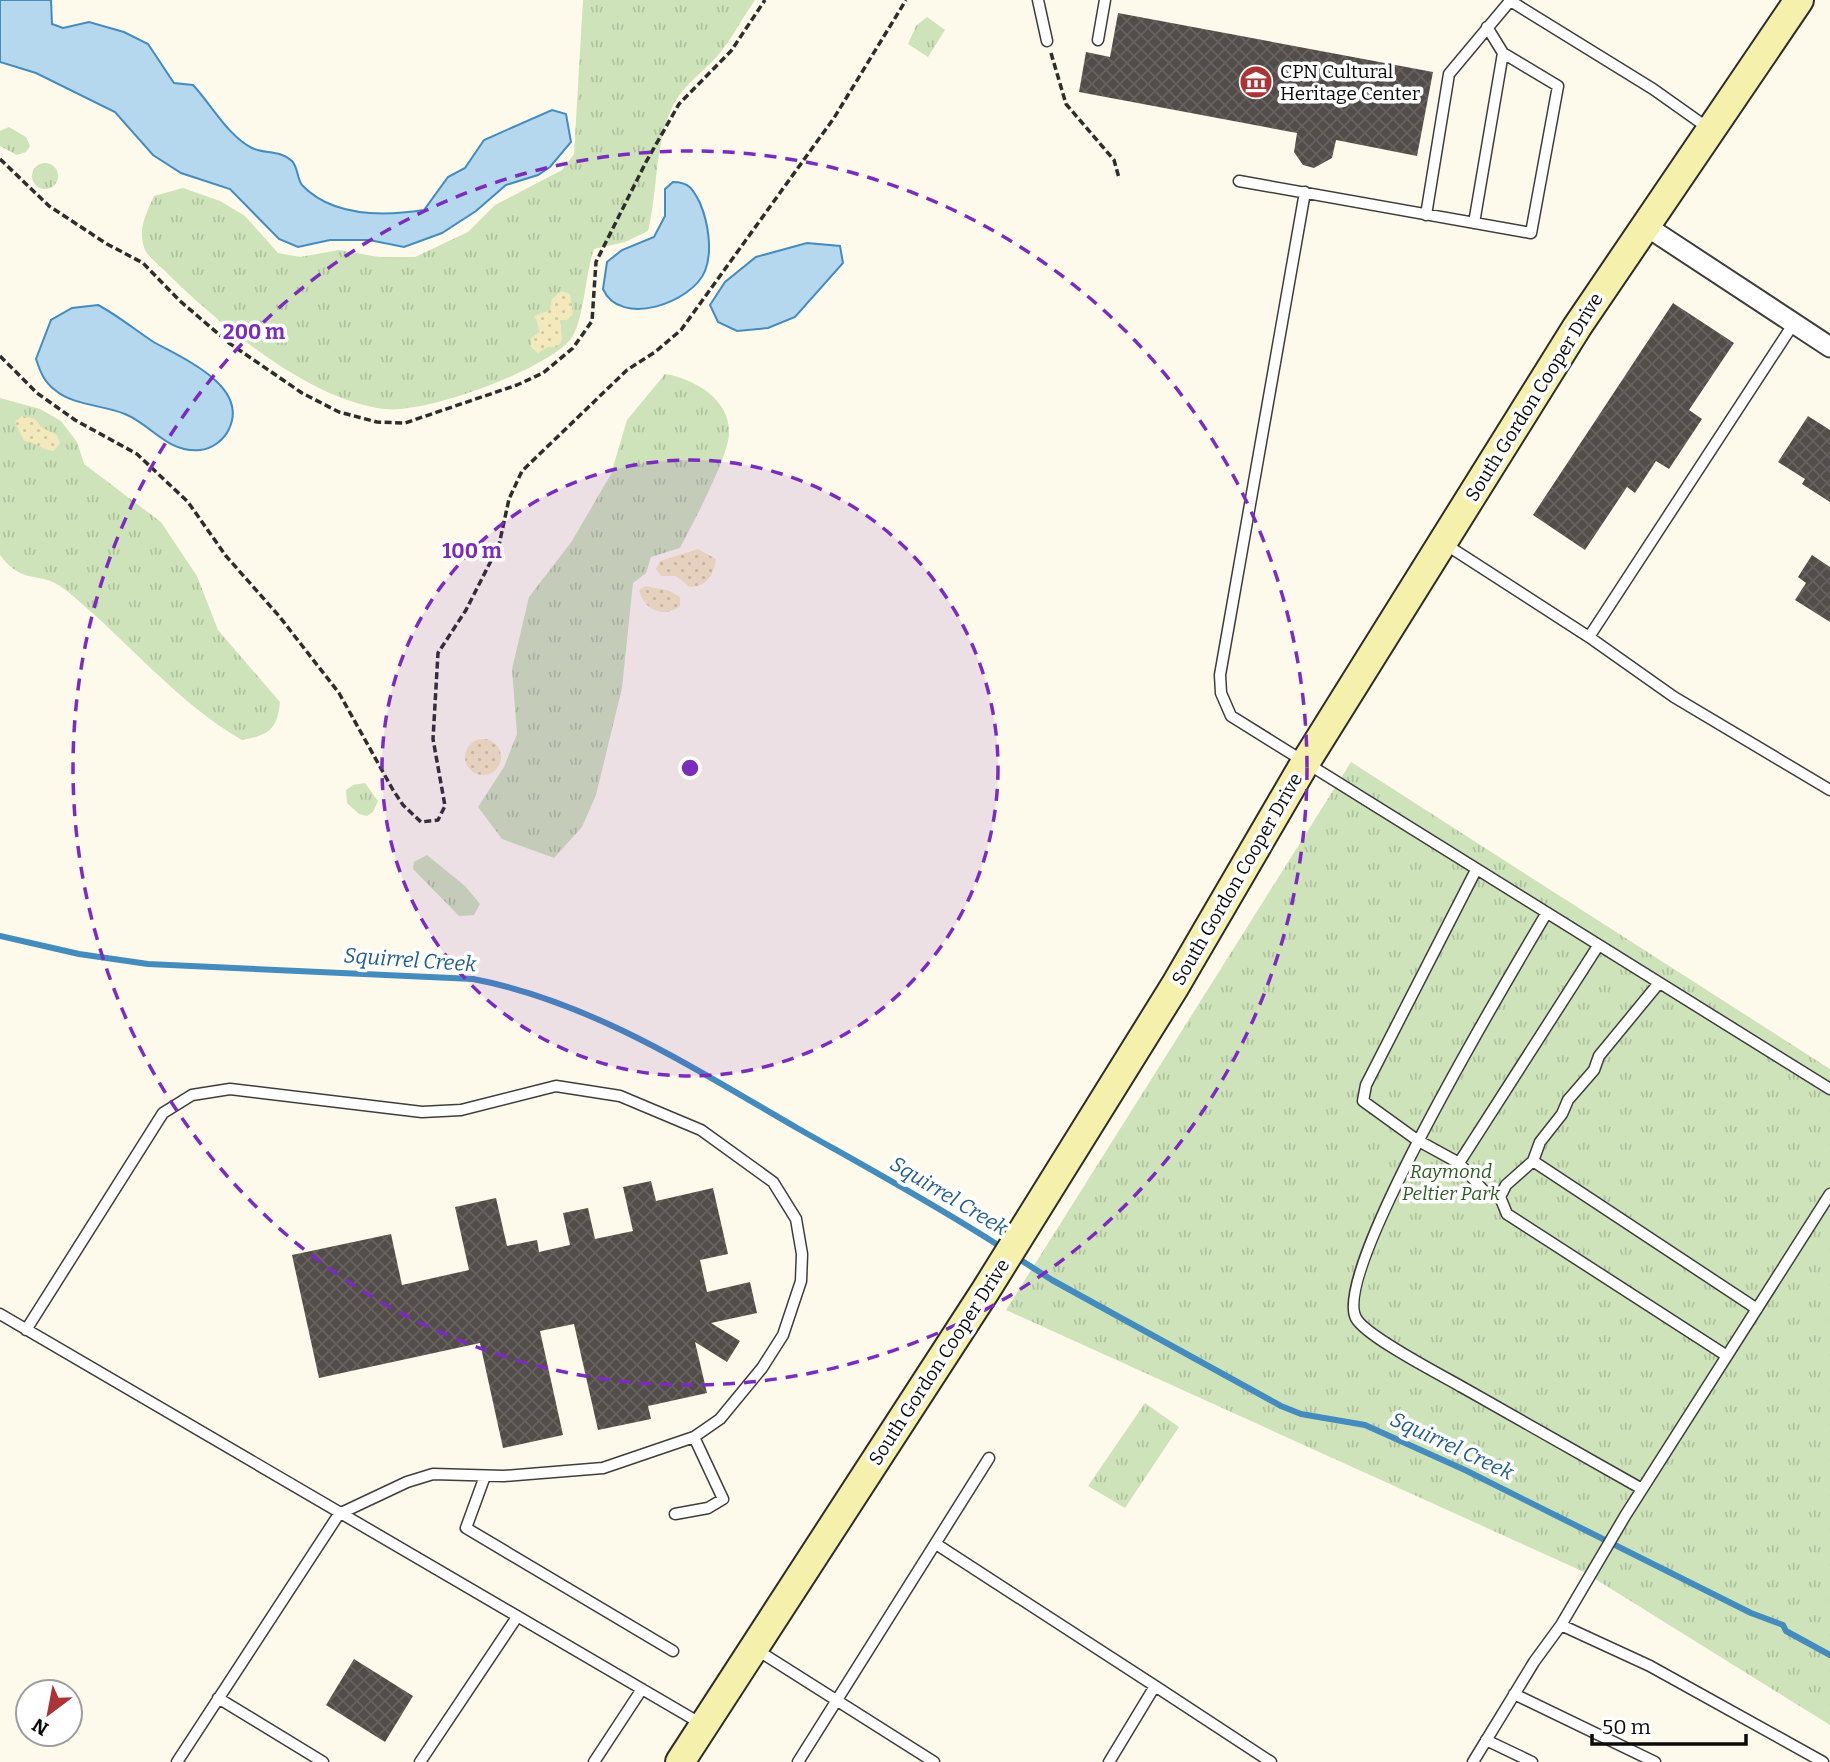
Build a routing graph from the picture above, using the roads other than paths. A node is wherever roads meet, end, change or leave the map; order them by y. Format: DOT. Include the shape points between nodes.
graph roads {
  1 [pos="1038,0"];
  2 [pos="1105,0"];
  3 [pos="1509,0"];
  4 [pos="1799,0"];
  5 [pos="1487,27"];
  6 [pos="1098,40"];
  7 [pos="1047,41"];
  8 [pos="1503,53"];
  9 [pos="1711,130"];
  10 [pos="1239,181"];
  11 [pos="1304,192"];
  12 [pos="1426,215"];
  13 [pos="1474,223"];
  14 [pos="1646,226"];
  15 [pos="1794,323"];
  16 [pos="1830,347"];
  17 [pos="1442,542"];
  18 [pos="1589,637"];
  19 [pos="1305,763"];
  20 [pos="1830,790"];
  21 [pos="1476,870"];
  22 [pos="1546,914"];
  23 [pos="1598,946"];
  24 [pos="1659,983"];
  25 [pos="1830,1089"];
  26 [pos="1417,1140"];
  27 [pos="1533,1161"];
  28 [pos="1459,1163"];
  29 [pos="1830,1194"];
  30 [pos="1500,1197"];
  31 [pos="1757,1309"];
  32 [pos="0,1314"];
  33 [pos="26,1329"];
  34 [pos="1727,1356"];
  35 [pos="694,1437"];
  36 [pos="989,1458"];
  37 [pos="485,1476"];
  38 [pos="1642,1489"];
  39 [pos="339,1514"];
  40 [pos="675,1514"];
  41 [pos="936,1544"];
  42 [pos="517,1617"];
  43 [pos="1561,1625"];
  44 [pos="755,1648"];
  45 [pos="673,1651"];
  46 [pos="1155,1686"];
  47 [pos="642,1689"];
  48 [pos="1514,1694"];
  49 [pos="218,1698"];
  50 [pos="837,1701"];
  51 [pos="704,1726"];
  52 [pos="1486,1740"];
  53 [pos="177,1762"];
  54 [pos="323,1762"];
  55 [pos="420,1762"];
  56 [pos="594,1762"];
  57 [pos="680,1762"];
  58 [pos="797,1762"];
  59 [pos="934,1762"];
  60 [pos="1109,1762"];
  61 [pos="1271,1762"];
  62 [pos="1473,1762"];
  63 [pos="1532,1762"];
  64 [pos="1654,1762"];
  65 [pos="1823,1762"];
  1 -- 7 [label="lane"];
  2 -- 6 [label="lane"];
  3 -- 5 [label="lane"];
  3 -- 9 [label="lane"];
  4 -- 9 [label="main road, South Gordon Cooper Drive"];
  5 -- 8 [label="lane"];
  5 -- 12 [label="lane" via="1449,74"];
  8 -- 13 [label="lane"];
  8 -- 13 [label="lane" via="1558,86 1531,233"];
  9 -- 14 [label="main road, South Gordon Cooper Drive"];
  10 -- 11 [label="lane"];
  11 -- 12 [label="lane"];
  11 -- 19 [label="lane" via="1220,675 1221,693 1231,716"];
  12 -- 13 [label="lane"];
  14 -- 15 [label="street"];
  14 -- 17 [label="main road, South Gordon Cooper Drive"];
  15 -- 16 [label="street"];
  15 -- 18 [label="lane"];
  17 -- 18 [label="lane"];
  17 -- 19 [label="main road, South Gordon Cooper Drive"];
  18 -- 20 [label="lane" via="1674,696"];
  19 -- 21 [label="lane"];
  19 -- 44 [label="main road, South Gordon Cooper Drive" via="1175,986 1023,1232"];
  21 -- 22 [label="lane"];
  21 -- 26 [label="lane" via="1366,1085 1363,1101"];
  22 -- 23 [label="lane"];
  22 -- 26 [label="lane"];
  23 -- 24 [label="lane"];
  23 -- 28 [label="lane"];
  24 -- 25 [label="lane"];
  24 -- 27 [label="lane" via="1599,1056 1594,1070 1540,1142"];
  26 -- 28 [label="lane"];
  26 -- 38 [label="lane" via="1359,1273 1352,1304 1356,1320 1397,1350"];
  27 -- 30 [label="lane" via="1506,1185"];
  27 -- 31 [label="lane"];
  28 -- 30 [label="lane" via="1484,1191"];
  29 -- 31 [label="lane"];
  30 -- 34 [label="lane" via="1507,1214"];
  31 -- 34 [label="lane"];
  32 -- 33 [label="lane"];
  33 -- 35 [label="lane" via="163,1113 192,1095 230,1089 422,1112 461,1110 556,1086 620,1096 701,1130 774,1182 796,1219 801,1281 783,1335 720,1419"];
  33 -- 39 [label="lane"];
  34 -- 38 [label="lane"];
  35 -- 37 [label="lane" via="603,1468"];
  35 -- 40 [label="lane" via="723,1500"];
  36 -- 41 [label="lane"];
  37 -- 39 [label="lane" via="433,1474"];
  37 -- 45 [label="lane" via="466,1528"];
  38 -- 43 [label="lane"];
  39 -- 42 [label="lane"];
  39 -- 49 [label="lane"];
  41 -- 46 [label="lane"];
  41 -- 50 [label="lane"];
  42 -- 47 [label="lane"];
  42 -- 55 [label="lane"];
  43 -- 48 [label="lane"];
  43 -- 65 [label="lane" via="1650,1666"];
  44 -- 50 [label="lane"];
  44 -- 51 [label="main road, South Gordon Cooper Drive"];
  46 -- 60 [label="lane"];
  46 -- 61 [label="lane"];
  47 -- 51 [label="lane"];
  47 -- 56 [label="lane"];
  48 -- 52 [label="lane"];
  48 -- 64 [label="lane"];
  49 -- 53 [label="lane"];
  49 -- 54 [label="lane"];
  50 -- 58 [label="lane"];
  50 -- 59 [label="lane"];
  51 -- 57 [label="main road, South Gordon Cooper Drive"];
  52 -- 62 [label="lane"];
  52 -- 63 [label="lane"];
}
